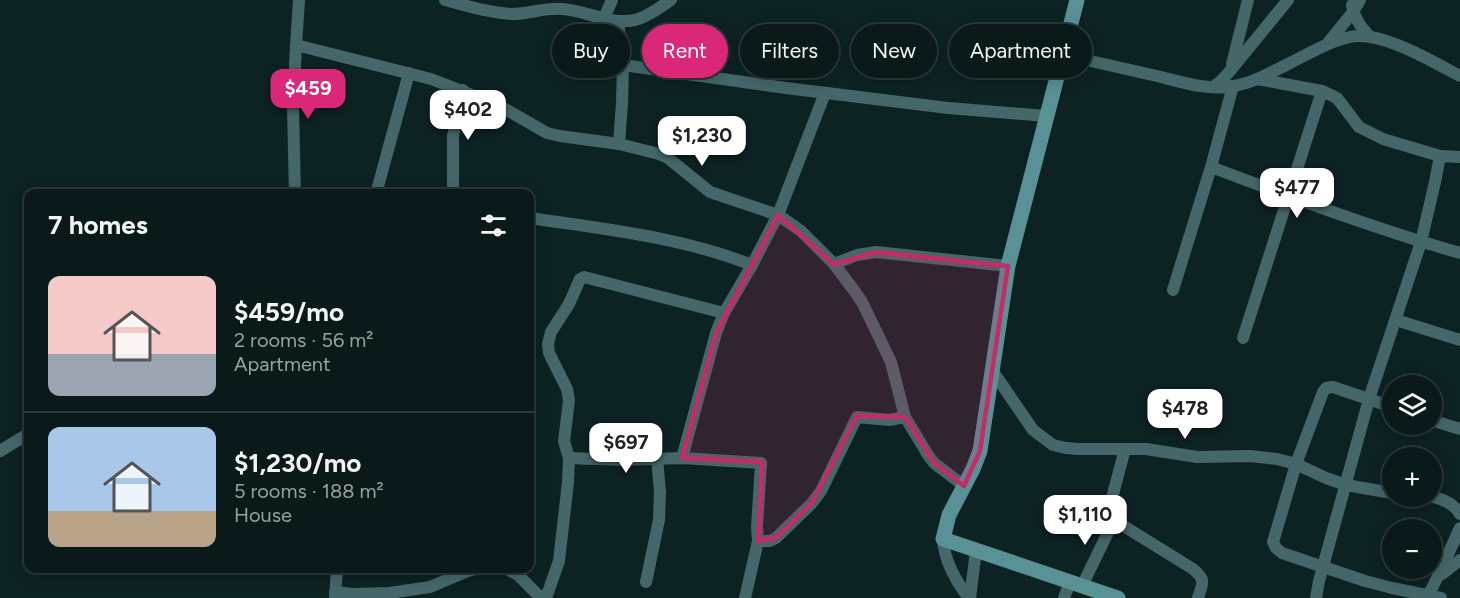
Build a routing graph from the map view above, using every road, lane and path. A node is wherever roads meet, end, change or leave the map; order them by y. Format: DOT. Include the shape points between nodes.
graph roads {
  1 [pos="300,0"];
  2 [pos="445,0"];
  3 [pos="612,0"];
  4 [pos="671,0"];
  5 [pos="1077,0"];
  6 [pos="1248,0"];
  7 [pos="1288,0"];
  8 [pos="1360,0"];
  9 [pos="1352,6"];
  10 [pos="604,18"];
  11 [pos="618,21"];
  12 [pos="618,24"];
  13 [pos="1071,24"];
  14 [pos="1370,37"];
  15 [pos="296,45"];
  16 [pos="1326,45"];
  17 [pos="1092,61"];
  18 [pos="630,66"];
  19 [pos="1230,71"];
  20 [pos="409,73"];
  21 [pos="1460,76"];
  22 [pos="623,78"];
  23 [pos="1057,78"];
  24 [pos="1257,79"];
  25 [pos="1233,86"];
  26 [pos="1213,87"];
  27 [pos="463,90"];
  28 [pos="1322,91"];
  29 [pos="825,93"];
  30 [pos="1046,116"];
  31 [pos="619,144"];
  32 [pos="1440,156"];
  33 [pos="1458,156"];
  34 [pos="1211,167"];
  35 [pos="295,189"];
  36 [pos="377,189"];
  37 [pos="453,189"];
  38 [pos="1288,196"];
  39 [pos="778,215"];
  40 [pos="534,219"];
  41 [pos="1421,242"];
  42 [pos="1460,253"];
  43 [pos="834,264"];
  44 [pos="752,265"];
  45 [pos="1008,266"];
  46 [pos="1173,290"];
  47 [pos="724,313"];
  48 [pos="1396,320"];
  49 [pos="1243,338"];
  50 [pos="1460,340"];
  51 [pos="992,370"];
  52 [pos="1369,399"];
  53 [pos="1382,404"];
  54 [pos="904,417"];
  55 [pos="1442,423"];
  56 [pos="1460,429"];
  57 [pos="24,436"];
  58 [pos="1125,448"];
  59 [pos="0,451"];
  60 [pos="569,458"];
  61 [pos="657,458"];
  62 [pos="682,458"];
  63 [pos="1296,464"];
  64 [pos="1346,485"];
  65 [pos="964,486"];
  66 [pos="1382,490"];
  67 [pos="1442,499"];
  68 [pos="1460,513"];
  69 [pos="1114,520"];
  70 [pos="1460,528"];
  71 [pos="943,539"];
  72 [pos="758,541"];
  73 [pos="976,551"];
  74 [pos="1460,560"];
  75 [pos="1323,566"];
  76 [pos="1442,567"];
  77 [pos="337,573"];
  78 [pos="462,573"];
  79 [pos="514,573"];
  80 [pos="1442,573"];
  81 [pos="1436,579"];
  82 [pos="646,582"];
  83 [pos="1076,584"];
  84 [pos="335,595"];
  85 [pos="1427,596"];
  86 [pos="541,598"];
  87 [pos="546,598"];
  88 [pos="745,598"];
  89 [pos="970,598"];
  90 [pos="1064,598"];
  91 [pos="1118,598"];
  92 [pos="1198,598"];
  93 [pos="1316,598"];
  94 [pos="1441,598"];
  1 -- 15 [label="street"];
  2 -- 10 [label="street" via="512,14 555,8"];
  3 -- 10 [label="street"];
  4 -- 11 [label="street" via="638,20"];
  5 -- 13 [label="street"];
  6 -- 19 [label="street"];
  7 -- 19 [label="street"];
  8 -- 9 [label="street"];
  9 -- 14 [label="street"];
  9 -- 16 [label="street"];
  10 -- 11 [label="street"];
  11 -- 12 [label="street"];
  14 -- 16 [label="street" via="1352,37"];
  14 -- 21 [label="street" via="1417,54"];
  15 -- 20 [label="street"];
  15 -- 35 [label="street"];
  16 -- 24 [label="street"];
  17 -- 26 [label="street"];
  18 -- 29 [label="street"];
  19 -- 26 [label="street"];
  20 -- 27 [label="street"];
  20 -- 36 [label="street"];
  22 -- 31 [label="street"];
  23 -- 30 [label="street"];
  24 -- 25 [label="street"];
  24 -- 28 [label="street"];
  25 -- 26 [label="street"];
  25 -- 34 [label="street"];
  27 -- 31 [label="street" via="547,133"];
  27 -- 37 [label="street" via="453,136"];
  28 -- 32 [label="street" via="1337,98 1363,130"];
  28 -- 38 [label="street"];
  29 -- 30 [label="street"];
  29 -- 39 [label="street"];
  30 -- 45 [label="street"];
  31 -- 39 [label="street" via="663,156 716,195"];
  32 -- 33 [label="street"];
  32 -- 41 [label="street"];
  34 -- 38 [label="street"];
  34 -- 46 [label="street"];
  38 -- 41 [label="street"];
  38 -- 49 [label="street"];
  39 -- 43 [label="street" via="801,231"];
  39 -- 44 [label="street"];
  40 -- 44 [label="street" via="659,239"];
  41 -- 42 [label="street"];
  41 -- 48 [label="street"];
  43 -- 45 [label="street" via="876,252"];
  43 -- 54 [label="street" via="862,302 891,362"];
  44 -- 47 [label="street"];
  45 -- 51 [label="street"];
  47 -- 60 [label="street" via="580,279 550,332 548,344 567,389 564,441"];
  47 -- 62 [label="street"];
  48 -- 50 [label="street"];
  48 -- 52 [label="street"];
  51 -- 58 [label="street" via="1033,430 1053,445"];
  51 -- 65 [label="street" via="980,452"];
  52 -- 53 [label="street"];
  52 -- 63 [label="street" via="1326,388"];
  52 -- 64 [label="street"];
  54 -- 65 [label="street" via="934,463"];
  54 -- 72 [label="street" via="857,417 812,503 776,538"];
  55 -- 56 [label="street"];
  57 -- 59 [label="street"];
  58 -- 63 [label="street" via="1197,457 1250,456"];
  58 -- 69 [label="street" via="1108,513"];
  60 -- 61 [label="street"];
  60 -- 87 [label="street" via="559,561"];
  61 -- 62 [label="street"];
  61 -- 82 [label="street" via="660,520"];
  62 -- 72 [label="street" via="761,463"];
  63 -- 64 [label="street"];
  63 -- 75 [label="street" via="1273,542 1282,553"];
  64 -- 66 [label="street"];
  64 -- 75 [label="street"];
  65 -- 71 [label="street" via="949,515"];
  67 -- 68 [label="street"];
  69 -- 83 [label="street"];
  69 -- 92 [label="street" via="1193,568 1202,577"];
  70 -- 76 [label="street"];
  71 -- 73 [label="street"];
  71 -- 89 [label="street" via="956,579"];
  72 -- 88 [label="street"];
  73 -- 83 [label="street"];
  73 -- 89 [label="street"];
  74 -- 80 [label="street"];
  75 -- 85 [label="street" via="1371,583"];
  75 -- 93 [label="street"];
  77 -- 84 [label="street"];
  78 -- 84 [label="street" via="420,588"];
  79 -- 86 [label="street"];
  81 -- 85 [label="street"];
  83 -- 90 [label="street"];
  83 -- 91 [label="street"];
  85 -- 94 [label="street"];
}
